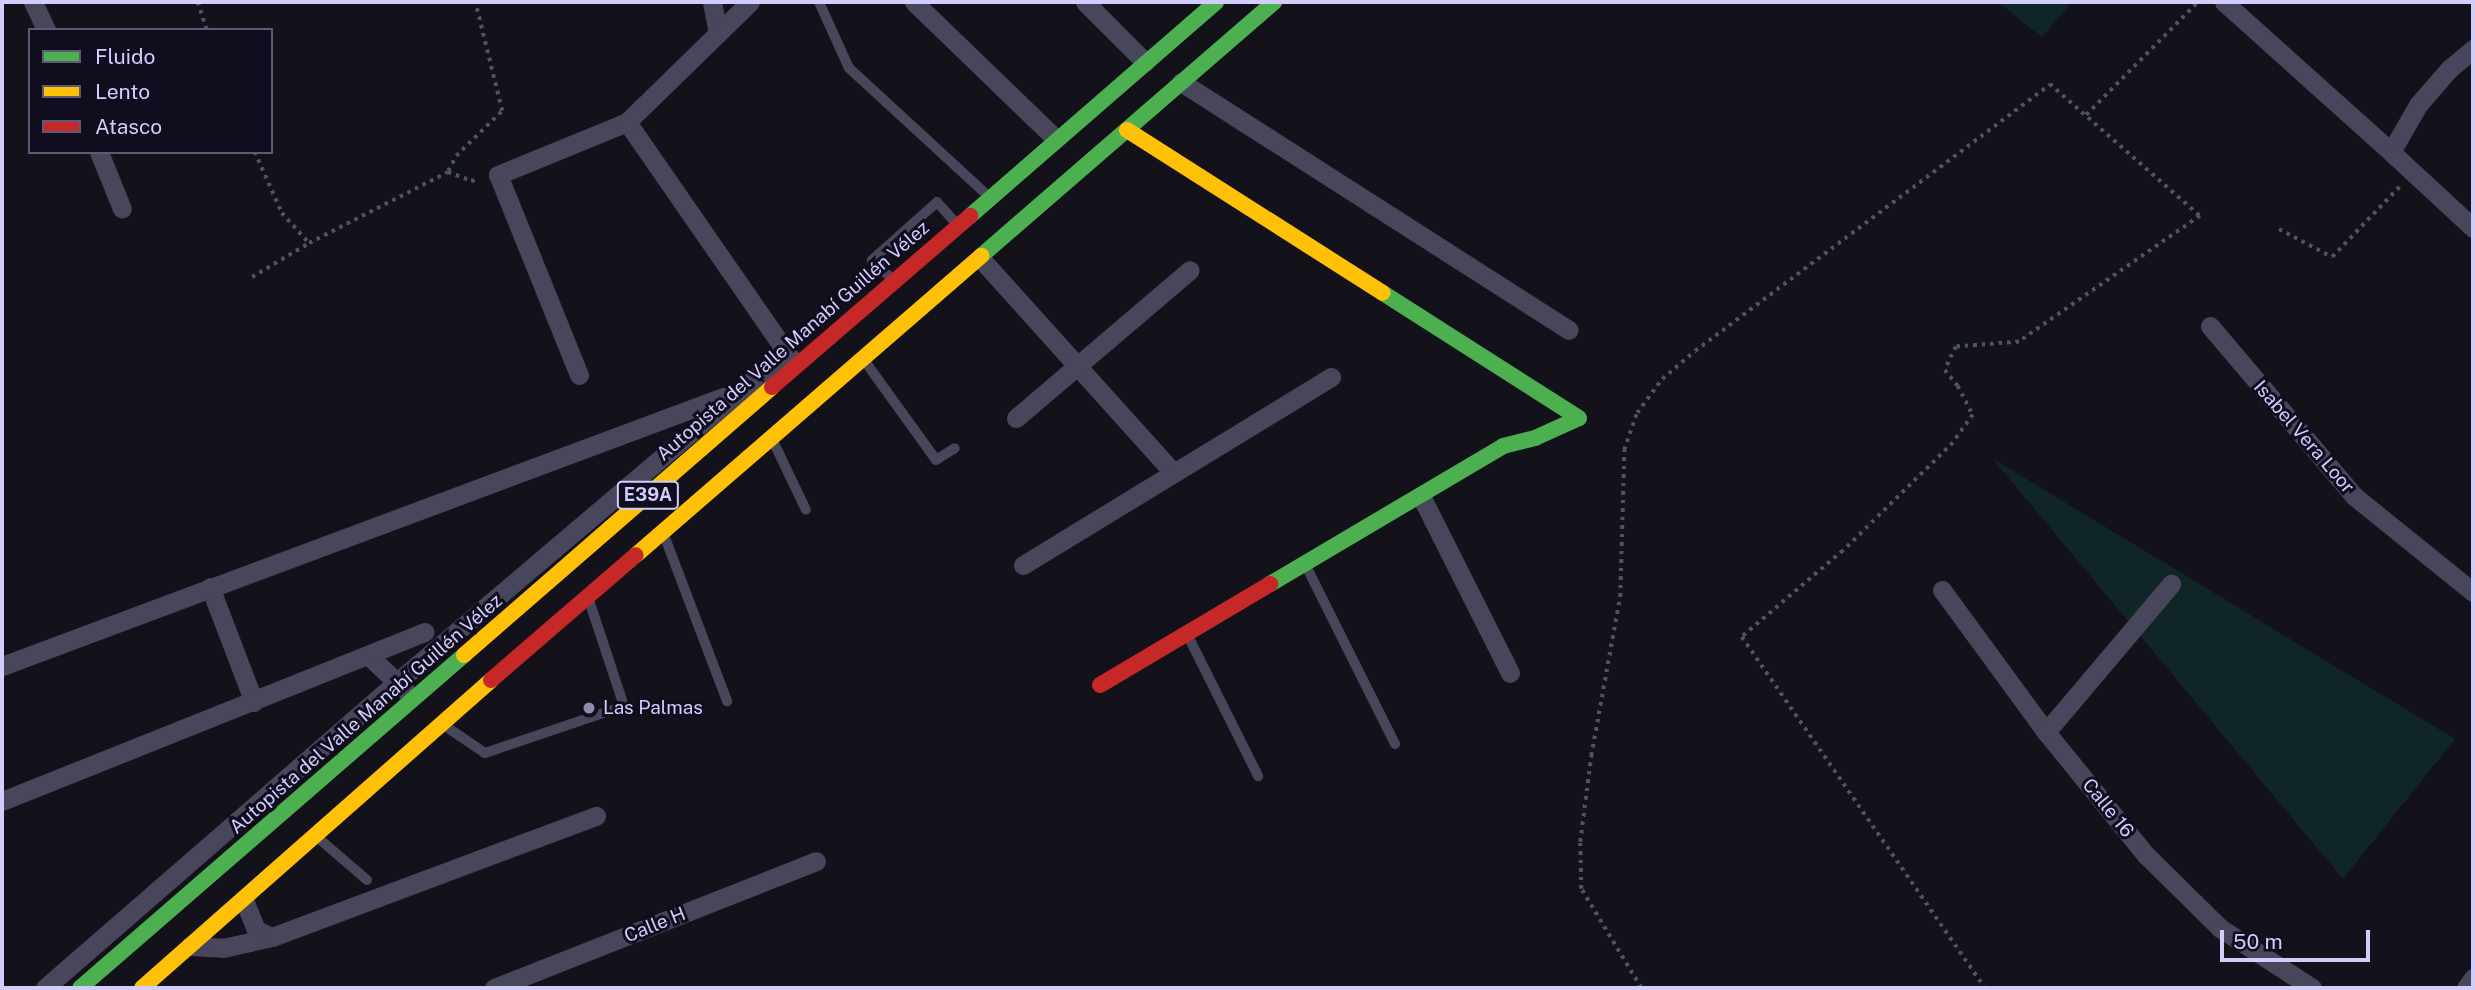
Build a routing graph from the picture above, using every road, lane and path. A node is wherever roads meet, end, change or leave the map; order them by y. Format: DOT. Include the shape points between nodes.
graph roads {
  1 [pos="33,2"];
  2 [pos="198,2"];
  3 [pos="474,2"];
  4 [pos="712,2"];
  5 [pos="750,2"];
  6 [pos="819,2"];
  7 [pos="914,2"];
  8 [pos="1085,2"];
  9 [pos="1274,2"];
  10 [pos="2198,2"];
  11 [pos="2224,2"];
  12 [pos="1220,18"];
  13 [pos="45,28"];
  14 [pos="206,28"];
  15 [pos="718,33"];
  16 [pos="2473,49"];
  17 [pos="1145,62"];
  18 [pos="1181,82"];
  19 [pos="2086,115"];
  20 [pos="627,122"];
  21 [pos="1127,130"];
  22 [pos="1056,139"];
  23 [pos="2391,152"];
  24 [pos="100,154"];
  25 [pos="256,154"];
  26 [pos="448,172"];
  27 [pos="2414,172"];
  28 [pos="498,175"];
  29 [pos="989,198"];
  30 [pos="122,209"];
  31 [pos="958,225"];
  32 [pos="2473,228"];
  33 [pos="2279,229"];
  34 [pos="309,243"];
  35 [pos="981,259"];
  36 [pos="1190,270"];
  37 [pos="252,277"];
  38 [pos="894,281"];
  39 [pos="2210,326"];
  40 [pos="1569,330"];
  41 [pos="791,359"];
  42 [pos="863,359"];
  43 [pos="1078,365"];
  44 [pos="579,375"];
  45 [pos="1331,377"];
  46 [pos="781,379"];
  47 [pos="738,392"];
  48 [pos="1016,418"];
  49 [pos="772,439"];
  50 [pos="956,448"];
  51 [pos="1173,472"];
  52 [pos="1421,496"];
  53 [pos="806,510"];
  54 [pos="663,533"];
  55 [pos="1305,563"];
  56 [pos="1023,565"];
  57 [pos="2171,584"];
  58 [pos="210,587"];
  59 [pos="1942,590"];
  60 [pos="2473,592"];
  61 [pos="588,597"];
  62 [pos="424,632"];
  63 [pos="1186,634"];
  64 [pos="369,656"];
  65 [pos="2,666"];
  66 [pos="1510,673"];
  67 [pos="396,682"];
  68 [pos="1100,685"];
  69 [pos="415,698"];
  70 [pos="727,701"];
  71 [pos="254,702"];
  72 [pos="442,723"];
  73 [pos="2046,732"];
  74 [pos="1395,744"];
  75 [pos="1258,776"];
  76 [pos="2,801"];
  77 [pos="596,816"];
  78 [pos="317,836"];
  79 [pos="816,861"];
  80 [pos="367,880"];
  81 [pos="244,900"];
  82 [pos="271,937"];
  83 [pos="190,946"];
  84 [pos="2473,978"];
  85 [pos="146,987"];
  86 [pos="45,988"];
  87 [pos="80,988"];
  88 [pos="496,988"];
  89 [pos="1641,988"];
  90 [pos="1985,988"];
  91 [pos="2312,988"];
  92 [pos="2466,988"];
  1 -- 13 [label="street"];
  2 -- 14 [label="path"];
  3 -- 26 [label="path" via="502,111 456,156"];
  4 -- 15 [label="street"];
  5 -- 15 [label="street"];
  6 -- 29 [label="lane" via="849,68"];
  7 -- 22 [label="street"];
  8 -- 17 [label="street"];
  9 -- 12 [label="main road, Autopista del Valle Manabí Guillén Vélez / E39A"];
  10 -- 19 [label="path"];
  11 -- 23 [label="street"];
  12 -- 17 [label="main road, Autopista del Valle Manabí Guillén Vélez / E39A"];
  12 -- 18 [label="main road, Autopista del Valle Manabí Guillén Vélez / E39A"];
  15 -- 20 [label="street"];
  16 -- 23 [label="street" via="2418,106"];
  17 -- 22 [label="main road, Autopista del Valle Manabí Guillén Vélez / E39A"];
  18 -- 21 [label="main road, Autopista del Valle Manabí Guillén Vélez / E39A"];
  18 -- 40 [label="street"];
  19 -- 89 [label="path" via="2050,83 1695,351 1662,379 1637,413 1624,450 1619,597 1580,842 1581,889"];
  19 -- 90 [label="path" via="2200,216 2018,342 1956,347 1945,370 1973,415 1954,443 1843,551 1742,637"];
  20 -- 28 [label="street"];
  20 -- 41 [label="street"];
  21 -- 35 [label="main road, Autopista del Valle Manabí Guillén Vélez / E39A"];
  21 -- 52 [label="main road" via="1578,418 1535,438 1503,446"];
  22 -- 29 [label="main road, Autopista del Valle Manabí Guillén Vélez / E39A"];
  23 -- 27 [label="street"];
  24 -- 30 [label="street"];
  25 -- 34 [label="path" via="282,213"];
  26 -- 28 [label="path" via="471,181"];
  26 -- 34 [label="path"];
  27 -- 32 [label="street"];
  27 -- 33 [label="path" via="2332,257"];
  28 -- 44 [label="street"];
  29 -- 31 [label="main road, Autopista del Valle Manabí Guillén Vélez / E39A"];
  31 -- 38 [label="main road, Autopista del Valle Manabí Guillén Vélez / E39A"];
  31 -- 38 [label="lane" via="937,202 872,260"];
  34 -- 37 [label="path"];
  35 -- 42 [label="main road, Autopista del Valle Manabí Guillén Vélez / E39A"];
  35 -- 43 [label="street"];
  36 -- 43 [label="street"];
  38 -- 41 [label="main road, Autopista del Valle Manabí Guillén Vélez / E39A"];
  39 -- 60 [label="street, Isabel Vera Loor" via="2354,496"];
  41 -- 46 [label="main road, Autopista del Valle Manabí Guillén Vélez / E39A"];
  41 -- 47 [label="street"];
  42 -- 49 [label="main road, Autopista del Valle Manabí Guillén Vélez / E39A"];
  42 -- 50 [label="lane" via="936,460"];
  43 -- 48 [label="street"];
  43 -- 51 [label="street"];
  45 -- 51 [label="street"];
  46 -- 47 [label="street"];
  46 -- 69 [label="main road, Autopista del Valle Manabí Guillén Vélez / E39A"];
  47 -- 58 [label="street"];
  47 -- 67 [label="street"];
  49 -- 53 [label="lane"];
  49 -- 54 [label="main road, Autopista del Valle Manabí Guillén Vélez / E39A"];
  51 -- 56 [label="street"];
  52 -- 55 [label="main road"];
  52 -- 66 [label="street"];
  54 -- 61 [label="main road, Autopista del Valle Manabí Guillén Vélez / E39A"];
  54 -- 70 [label="lane"];
  55 -- 63 [label="main road"];
  55 -- 74 [label="lane"];
  57 -- 73 [label="street"];
  58 -- 65 [label="street"];
  58 -- 71 [label="street"];
  59 -- 73 [label="street, Calle 16"];
  61 -- 72 [label="main road, Autopista del Valle Manabí Guillén Vélez / E39A"];
  61 -- 72 [label="lane" via="624,706 485,753"];
  62 -- 64 [label="street"];
  63 -- 68 [label="main road"];
  63 -- 75 [label="lane"];
  64 -- 67 [label="street"];
  64 -- 71 [label="street"];
  67 -- 69 [label="street"];
  67 -- 86 [label="street"];
  69 -- 87 [label="main road, Autopista del Valle Manabí Guillén Vélez / E39A"];
  71 -- 76 [label="street"];
  72 -- 78 [label="main road, Autopista del Valle Manabí Guillén Vélez / E39A"];
  73 -- 91 [label="street, Calle 16" via="2146,855 2220,928"];
  77 -- 82 [label="street"];
  78 -- 80 [label="lane"];
  78 -- 81 [label="main road, Autopista del Valle Manabí Guillén Vélez / E39A"];
  79 -- 88 [label="street, Calle H"];
  81 -- 82 [label="street" via="256,930"];
  81 -- 83 [label="main road, Autopista del Valle Manabí Guillén Vélez / E39A"];
  82 -- 83 [label="street" via="223,948"];
  83 -- 85 [label="main road, Autopista del Valle Manabí Guillén Vélez / E39A"];
  84 -- 92 [label="street"];
}
